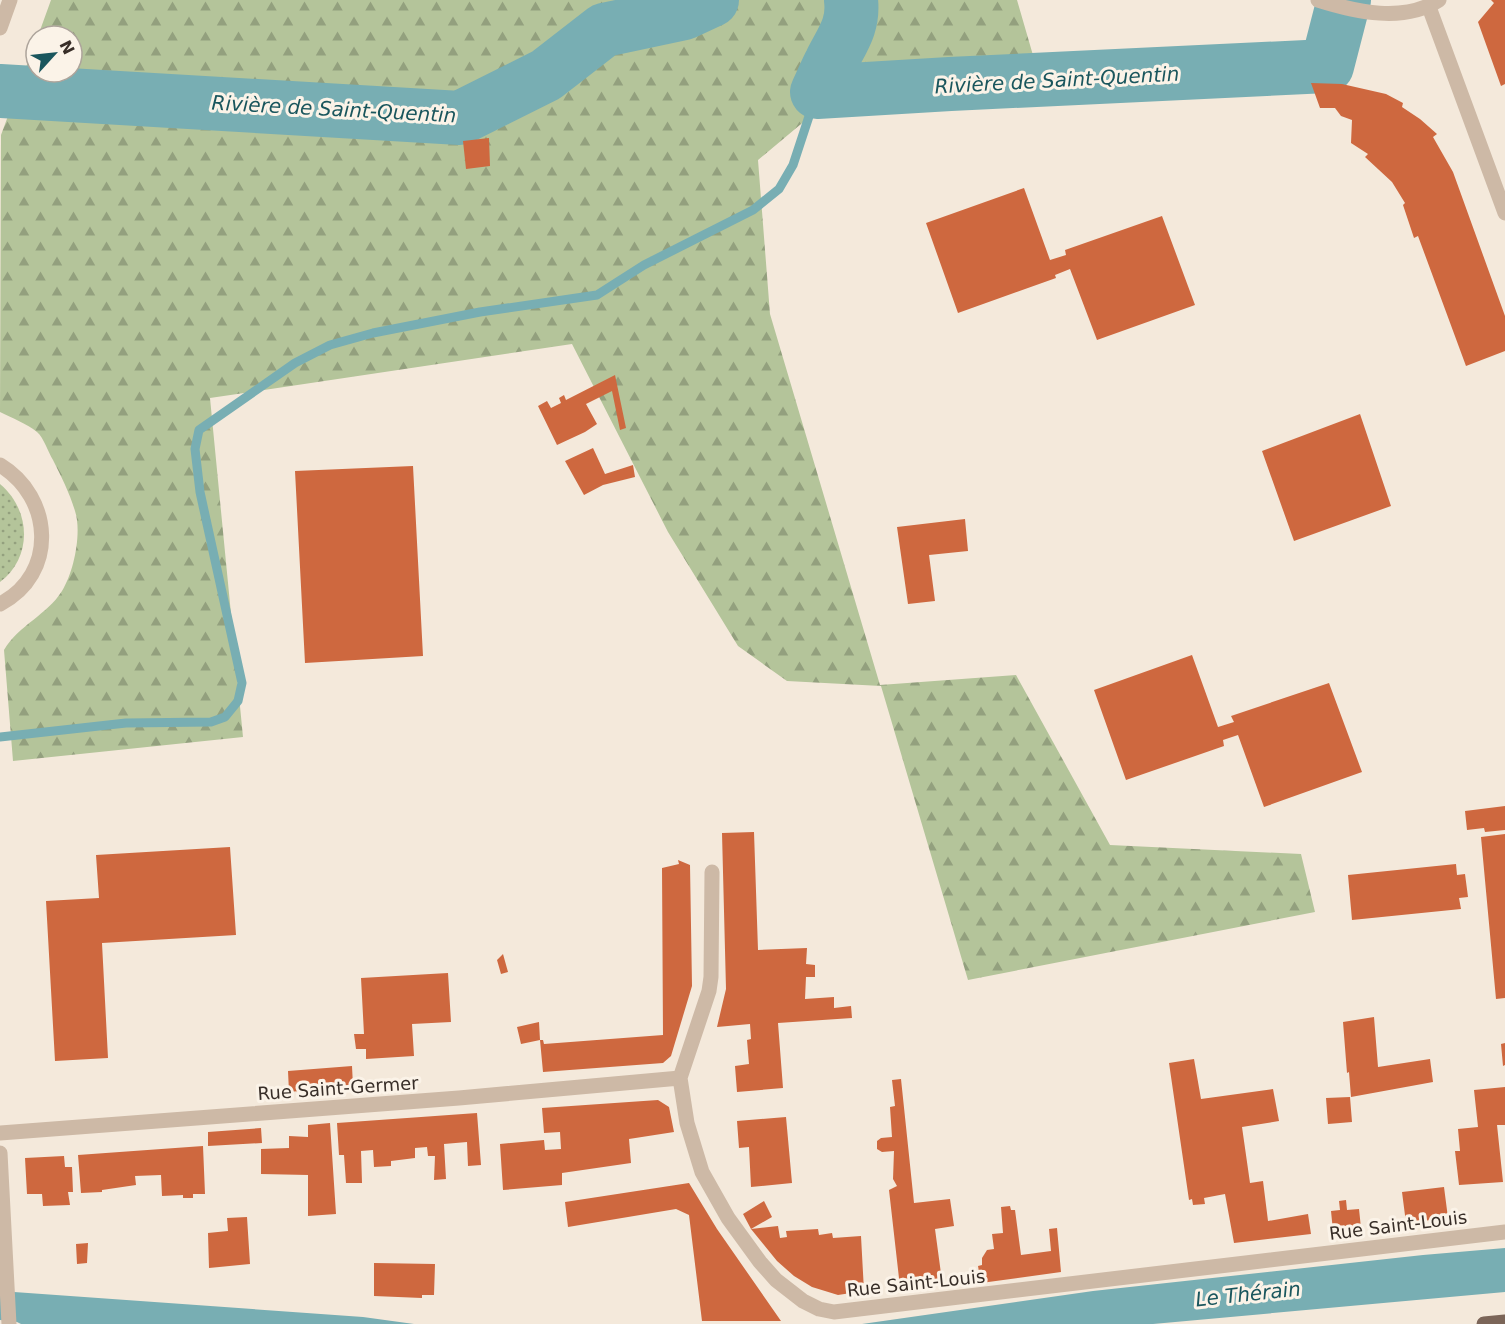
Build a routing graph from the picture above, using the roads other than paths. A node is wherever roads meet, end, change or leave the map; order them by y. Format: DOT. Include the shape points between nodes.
graph roads {
  1 [pos="10,0"];
  2 [pos="1321,1"];
  3 [pos="1434,3"];
  4 [pos="0,28"];
  5 [pos="1505,213"];
  6 [pos="0,465"];
  7 [pos="1,605"];
  8 [pos="712,873"];
  9 [pos="680,1078"];
  10 [pos="0,1133"];
  11 [pos="0,1153"];
  12 [pos="1505,1232"];
  13 [pos="835,1318"];
  14 [pos="1505,1322"];
  15 [pos="9,1324"];
  16 [pos="1484,1324"];
  1 -- 4 [label="street"];
  2 -- 3 [label="street" via="1399,14"];
  3 -- 5 [label="street"];
  6 -- 7 [label="street" via="30,494 39,513 42,533 32,573"];
  8 -- 9 [label="street, Rue Saint-Louis" via="709,991"];
  9 -- 10 [label="street, Rue Saint-Germer"];
  9 -- 13 [label="street, Rue Saint-Louis" via="694,1150 728,1218 760,1262 790,1293"];
  11 -- 15 [label="street"];
  12 -- 13 [label="street, Rue Saint-Louis"];
  14 -- 16 [label="main road"];
}
